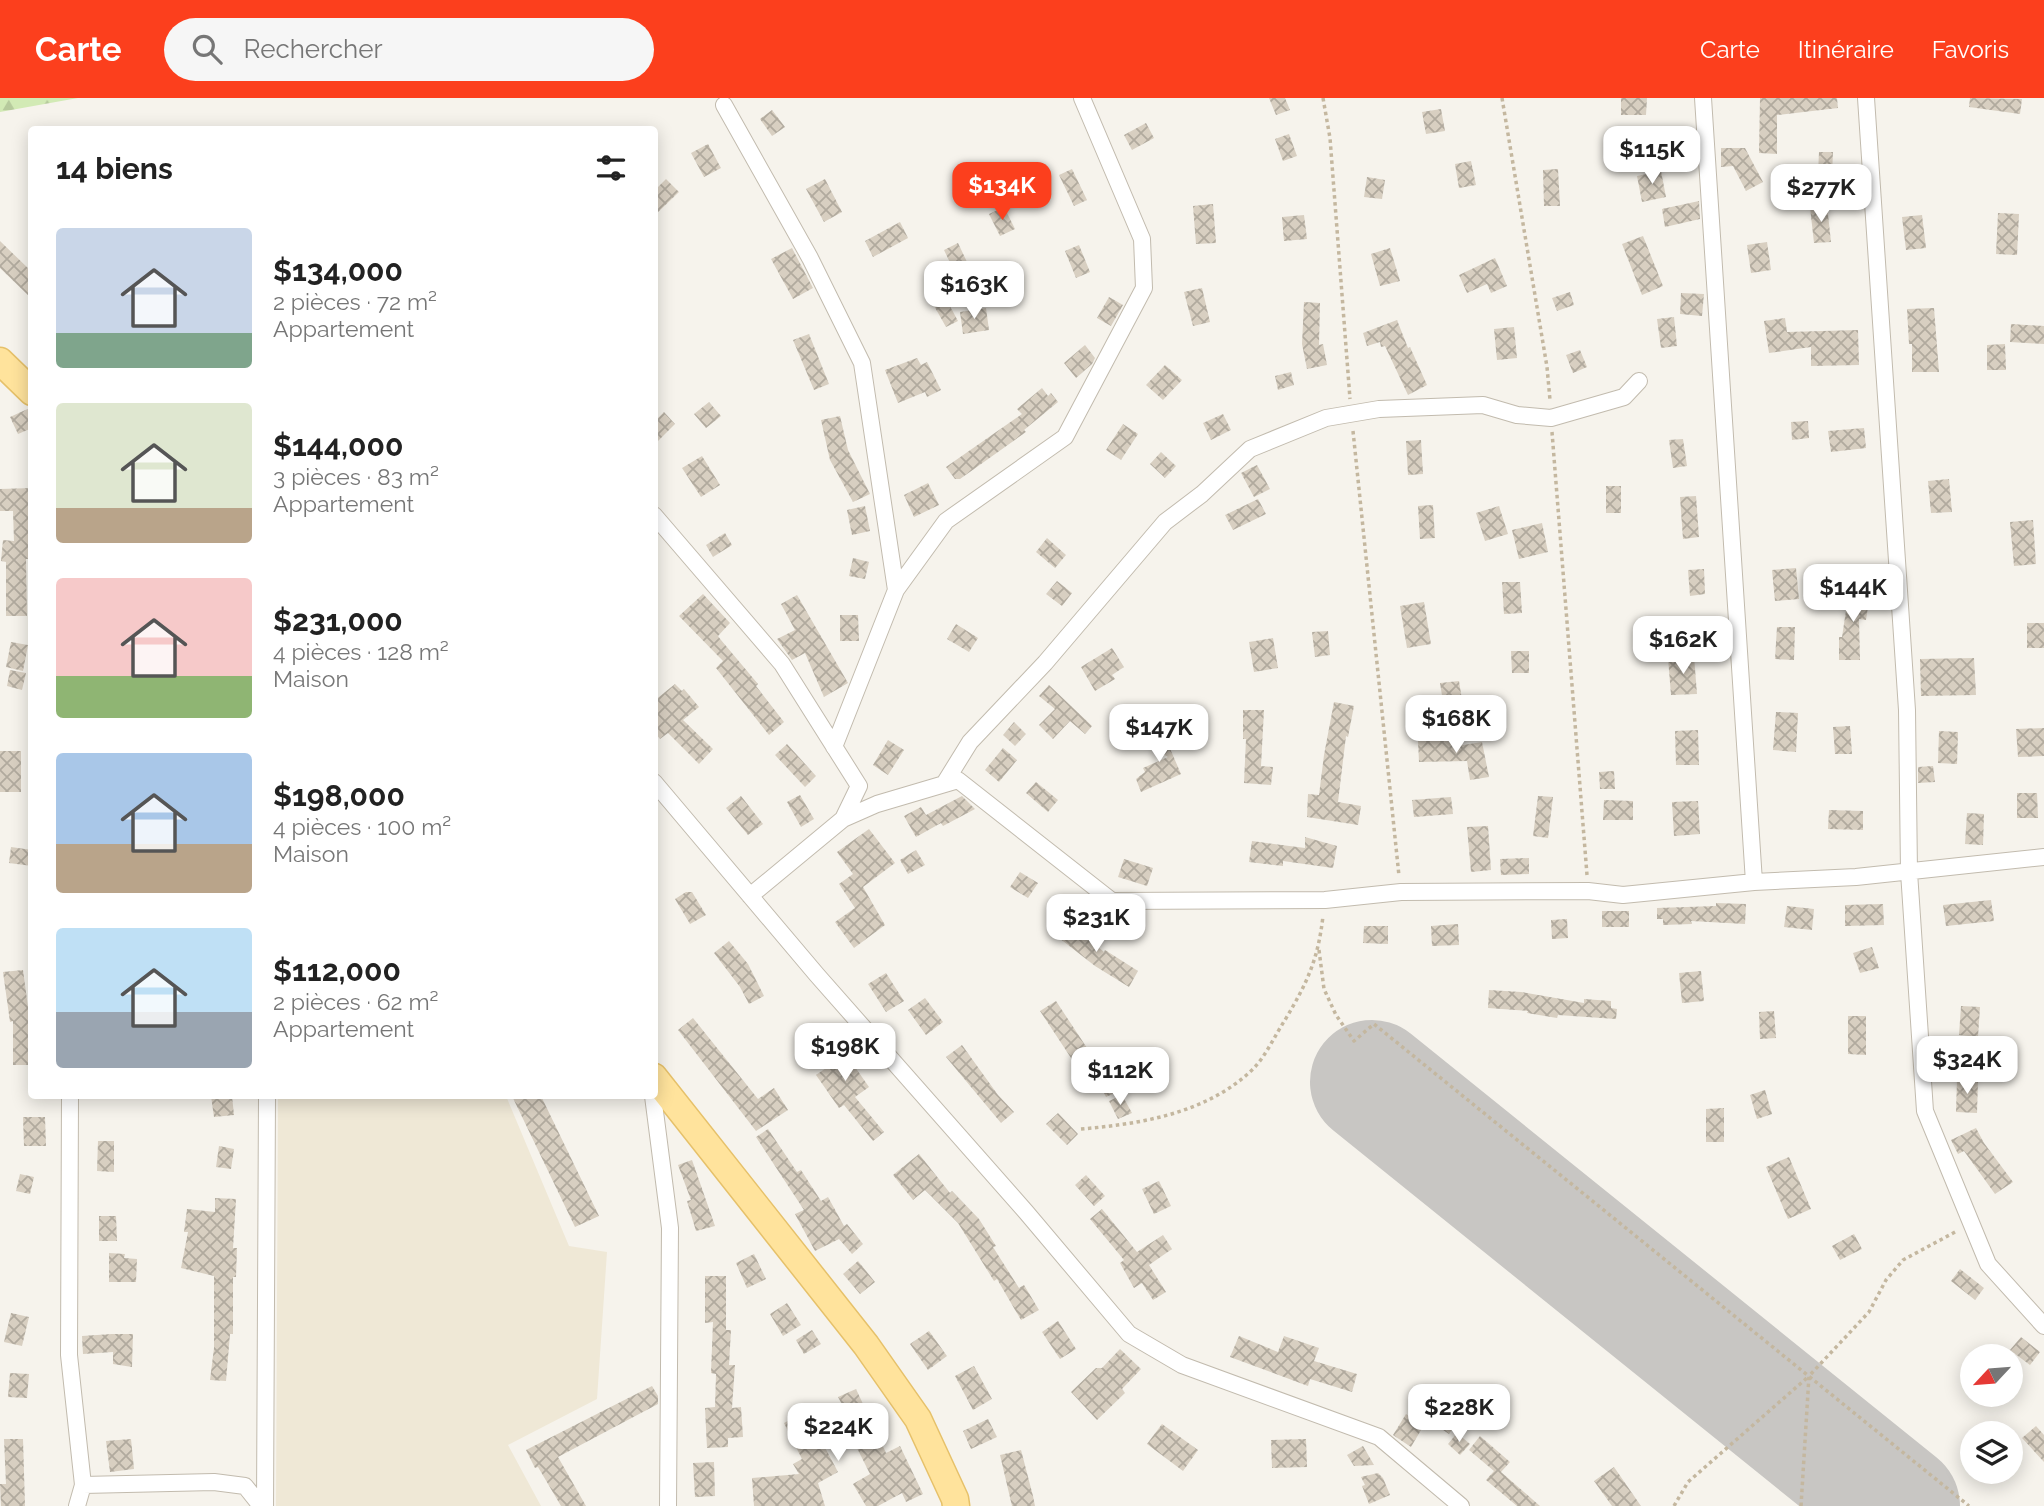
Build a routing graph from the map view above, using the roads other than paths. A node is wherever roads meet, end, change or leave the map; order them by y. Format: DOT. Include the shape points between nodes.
graph roads {
  1 [pos="1082,98"];
  2 [pos="1703,98"];
  3 [pos="1866,98"];
  4 [pos="724,105"];
  5 [pos="0,361"];
  6 [pos="1639,381"];
  7 [pos="28,388"];
  8 [pos="658,520"];
  9 [pos="897,590"];
  10 [pos="834,747"];
  11 [pos="944,784"];
  12 [pos="658,787"];
  13 [pos="843,819"];
  14 [pos="2044,857"];
  15 [pos="1909,872"];
  16 [pos="1754,882"];
  17 [pos="750,896"];
  18 [pos="658,1082"];
  19 [pos="70,1099"];
  20 [pos="267,1099"];
  21 [pos="653,1099"];
  22 [pos="2044,1326"];
  23 [pos="83,1485"];
  24 [pos="1453,1504"];
  25 [pos="77,1506"];
  26 [pos="263,1506"];
  27 [pos="668,1506"];
  28 [pos="956,1506"];
  1 -- 9 [label="street" via="1142,239 1144,288 1065,437 946,521"];
  2 -- 16 [label="street"];
  3 -- 15 [label="street" via="1907,710"];
  4 -- 9 [label="street" via="810,258 862,363"];
  5 -- 7 [label="main road"];
  6 -- 11 [label="street" via="1624,397 1551,418 1483,405 1378,409 1326,418 1250,449 1165,522 1045,663 970,742"];
  8 -- 10 [label="street" via="782,664"];
  9 -- 10 [label="street"];
  10 -- 13 [label="street" via="859,786"];
  11 -- 13 [label="street"];
  11 -- 16 [label="street" via="958,780 1112,901 1325,900 1401,892 1588,891 1623,895"];
  12 -- 17 [label="street"];
  13 -- 17 [label="street"];
  14 -- 15 [label="street"];
  15 -- 16 [label="street"];
  15 -- 22 [label="street" via="1924,1111 1988,1264"];
  17 -- 24 [label="street" via="1129,1334 1182,1365 1380,1437"];
  18 -- 28 [label="main road" via="866,1345 918,1419"];
  19 -- 23 [label="street" via="69,1355"];
  20 -- 26 [label="street"];
  21 -- 27 [label="street" via="670,1228"];
  23 -- 25 [label="street"];
  23 -- 26 [label="street" via="215,1482 245,1486"];
}
